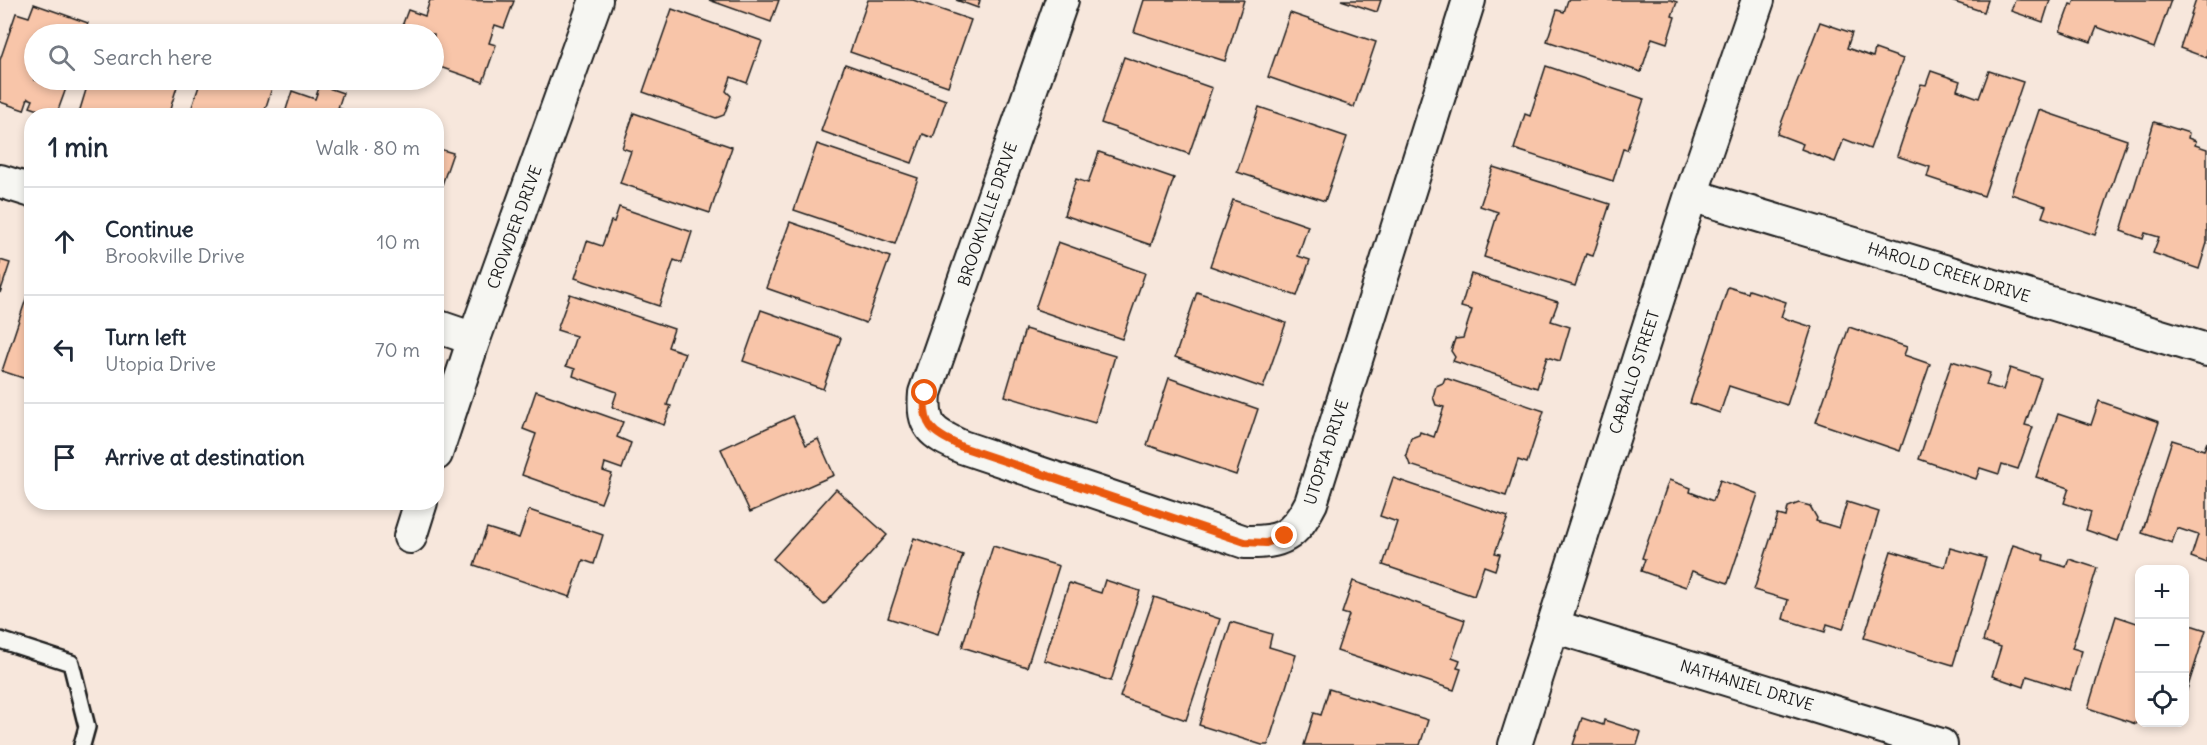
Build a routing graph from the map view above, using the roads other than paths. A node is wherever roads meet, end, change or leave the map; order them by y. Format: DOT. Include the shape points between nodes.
graph roads {
  1 [pos="596,0"];
  2 [pos="1062,0"];
  3 [pos="1469,0"];
  4 [pos="1758,0"];
  5 [pos="0,181"];
  6 [pos="24,188"];
  7 [pos="1691,195"];
  8 [pos="444,329"];
  9 [pos="474,339"];
  10 [pos="2207,350"];
  11 [pos="930,428"];
  12 [pos="444,430"];
  13 [pos="418,510"];
  14 [pos="410,537"];
  15 [pos="1553,626"];
  16 [pos="0,640"];
  17 [pos="82,745"];
  18 [pos="1515,745"];
  19 [pos="1941,745"];
  1 -- 9 [label="street, CROWDER DRIVE"];
  2 -- 11 [label="street, BROOKVILLE DRIVE" via="925,393 923,412"];
  3 -- 11 [label="street, UTOPIA DRIVE" via="1311,503 1300,524 1285,536 1266,543 1245,542 962,447"];
  4 -- 7 [label="street, CABALLO STREET"];
  5 -- 6 [label="street"];
  7 -- 10 [label="street, HAROLD CREEK DRIVE"];
  7 -- 15 [label="street, CABALLO STREET"];
  8 -- 9 [label="street"];
  9 -- 12 [label="street, CROWDER DRIVE"];
  13 -- 14 [label="street"];
  15 -- 18 [label="street, CABALLO STREET"];
  15 -- 19 [label="street, NATHANIEL DRIVE"];
  16 -- 17 [label="lane" via="71,663 87,727"];
}
